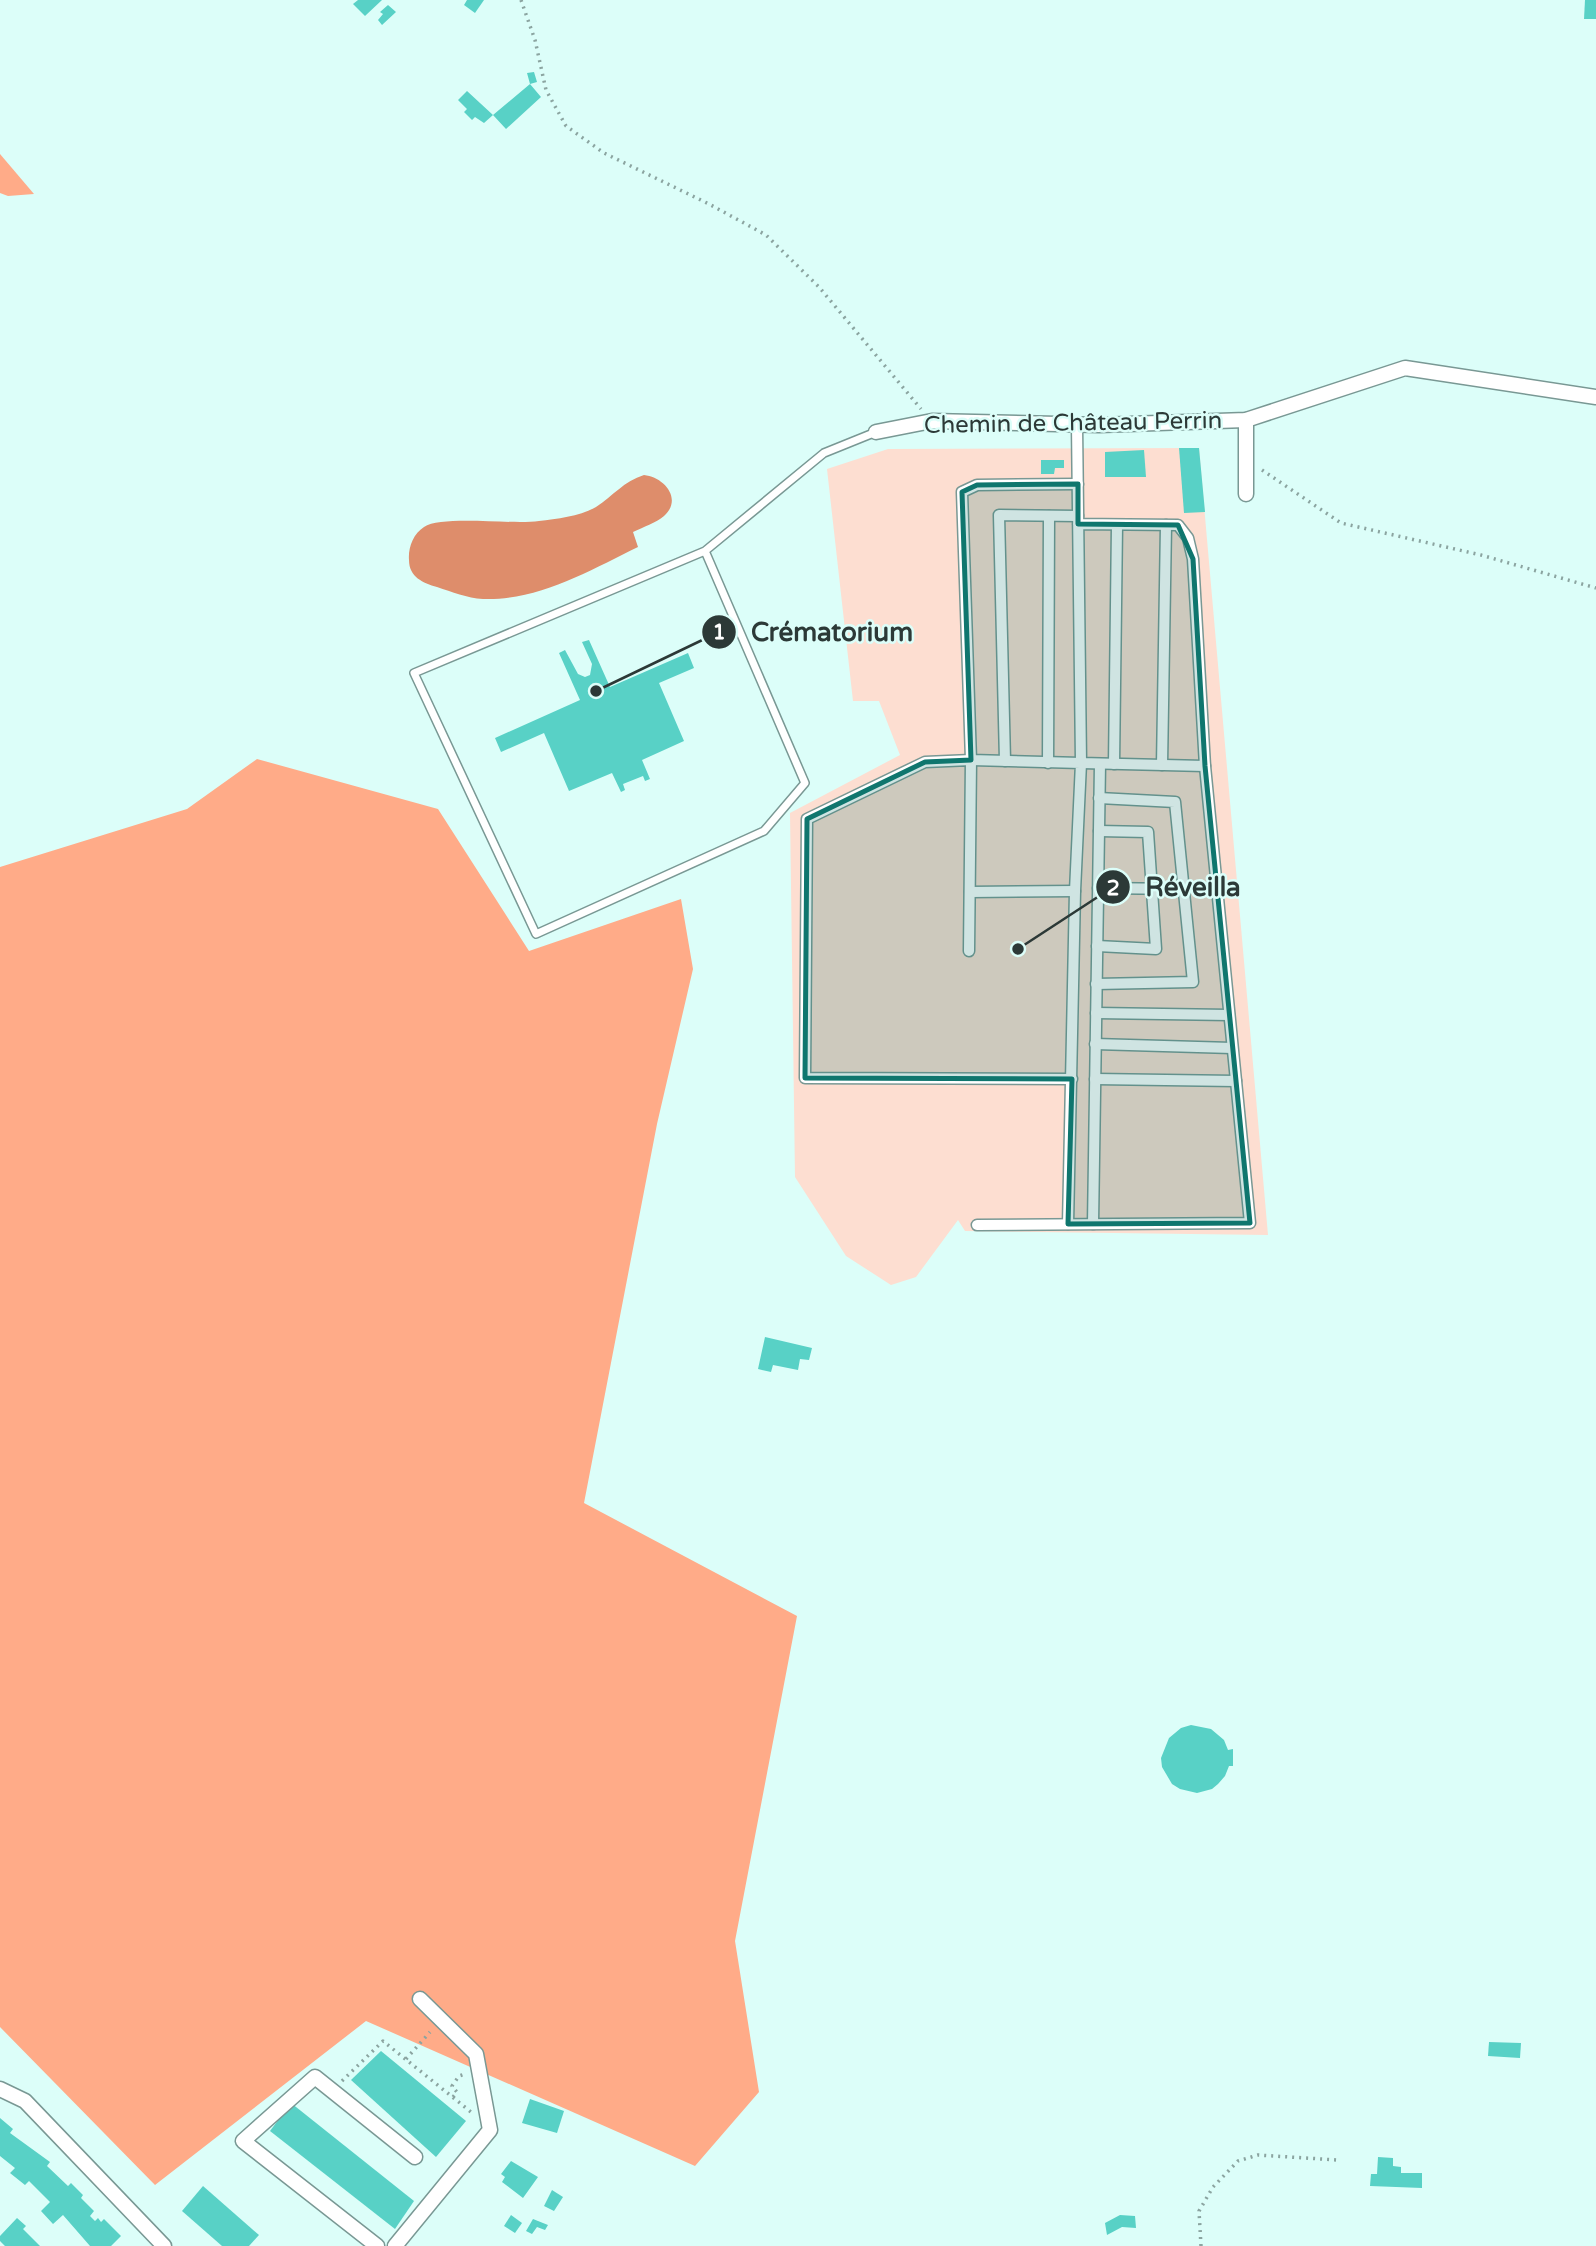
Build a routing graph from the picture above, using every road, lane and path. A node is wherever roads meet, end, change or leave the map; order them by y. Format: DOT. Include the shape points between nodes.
graph roads {
  1 [pos="521,0"];
  2 [pos="1596,397"];
  3 [pos="1245,420"];
  4 [pos="932,421"];
  5 [pos="1077,425"];
  6 [pos="876,432"];
  7 [pos="1247,460"];
  8 [pos="1078,484"];
  9 [pos="1246,494"];
  10 [pos="1049,516"];
  11 [pos="1078,520"];
  12 [pos="1117,525"];
  13 [pos="1166,525"];
  14 [pos="705,551"];
  15 [pos="1596,588"];
  16 [pos="971,760"];
  17 [pos="1005,761"];
  18 [pos="1048,762"];
  19 [pos="1081,763"];
  20 [pos="1100,764"];
  21 [pos="1114,764"];
  22 [pos="1162,765"];
  23 [pos="1205,766"];
  24 [pos="1099,798"];
  25 [pos="1099,831"];
  26 [pos="1098,888"];
  27 [pos="1152,889"];
  28 [pos="1183,889"];
  29 [pos="1075,891"];
  30 [pos="970,892"];
  31 [pos="1097,946"];
  32 [pos="969,951"];
  33 [pos="1096,984"];
  34 [pos="1096,1013"];
  35 [pos="1229,1015"];
  36 [pos="1096,1044"];
  37 [pos="1232,1048"];
  38 [pos="1072,1079"];
  39 [pos="1095,1079"];
  40 [pos="1236,1082"];
  41 [pos="1068,1224"];
  42 [pos="1093,1224"];
  43 [pos="977,1225"];
  44 [pos="420,1998"];
  45 [pos="422,2038"];
  46 [pos="406,2059"];
  47 [pos="460,2076"];
  48 [pos="0,2089"];
  49 [pos="330,2090"];
  50 [pos="453,2097"];
  51 [pos="488,2118"];
  52 [pos="415,2157"];
  53 [pos="1338,2160"];
  54 [pos="164,2246"];
  55 [pos="377,2246"];
  56 [pos="395,2246"];
  57 [pos="1201,2246"];
  1 -- 4 [label="path" via="546,90 566,126 604,153 766,235 819,287"];
  2 -- 3 [label="street, Chemin de Château Perrin" via="1405,368"];
  3 -- 5 [label="street, Chemin de Château Perrin"];
  3 -- 7 [label="street"];
  4 -- 5 [label="street, Chemin de Château Perrin"];
  4 -- 6 [label="street, Chemin de Château Perrin"];
  5 -- 8 [label="street"];
  6 -- 14 [label="lane" via="824,453"];
  7 -- 9 [label="street"];
  7 -- 15 [label="path" via="1341,523 1481,555"];
  8 -- 11 [label="street"];
  8 -- 16 [label="street" via="977,485 962,492"];
  10 -- 11 [label="street"];
  10 -- 17 [label="street" via="999,515"];
  10 -- 18 [label="street"];
  11 -- 12 [label="street"];
  11 -- 19 [label="street"];
  12 -- 13 [label="street"];
  12 -- 21 [label="street"];
  13 -- 22 [label="street"];
  13 -- 23 [label="street" via="1183,531 1193,559"];
  14 -- 14 [label="lane" via="805,783 764,831 536,934 414,673"];
  16 -- 17 [label="street"];
  16 -- 30 [label="street"];
  16 -- 38 [label="street" via="925,762 807,819 805,1078"];
  17 -- 18 [label="street"];
  18 -- 19 [label="street"];
  19 -- 20 [label="street"];
  19 -- 29 [label="street"];
  20 -- 21 [label="street"];
  20 -- 24 [label="street"];
  21 -- 22 [label="street"];
  22 -- 23 [label="street"];
  23 -- 35 [label="street"];
  24 -- 25 [label="street"];
  24 -- 28 [label="street" via="1175,802"];
  25 -- 26 [label="street"];
  25 -- 27 [label="street" via="1148,832"];
  26 -- 27 [label="street"];
  26 -- 31 [label="street"];
  27 -- 28 [label="street"];
  27 -- 31 [label="street" via="1156,948"];
  28 -- 33 [label="street" via="1193,982"];
  29 -- 30 [label="street"];
  29 -- 38 [label="street"];
  30 -- 32 [label="street"];
  31 -- 33 [label="street"];
  33 -- 34 [label="street"];
  34 -- 35 [label="street"];
  34 -- 36 [label="street"];
  35 -- 37 [label="street"];
  36 -- 37 [label="street"];
  36 -- 39 [label="street"];
  37 -- 40 [label="street"];
  38 -- 41 [label="street"];
  39 -- 40 [label="street"];
  39 -- 42 [label="street"];
  40 -- 42 [label="street" via="1250,1223"];
  41 -- 42 [label="street"];
  41 -- 43 [label="street"];
  44 -- 51 [label="street" via="476,2054"];
  45 -- 46 [label="path"];
  46 -- 49 [label="path" via="383,2041"];
  46 -- 50 [label="path"];
  47 -- 50 [label="path" via="452,2086 457,2092"];
  48 -- 54 [label="street" via="24,2101"];
  49 -- 52 [label="street"];
  49 -- 55 [label="street" via="315,2077 243,2141"];
  50 -- 51 [label="path" via="478,2119"];
  51 -- 56 [label="street" via="490,2130"];
  53 -- 57 [label="path" via="1258,2155 1238,2161 1213,2187 1199,2211"];
}
